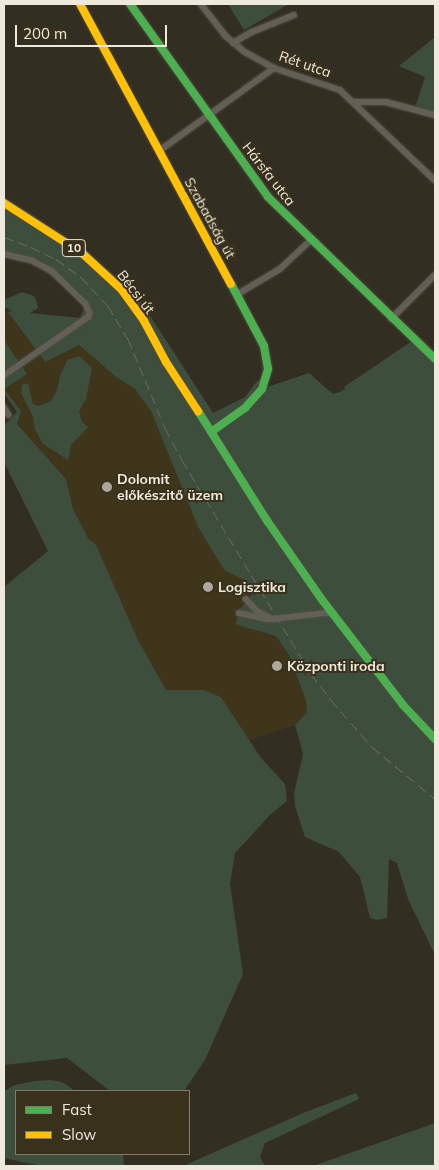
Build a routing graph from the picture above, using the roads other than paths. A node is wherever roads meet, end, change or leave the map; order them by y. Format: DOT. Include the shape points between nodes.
graph roads {
  1 [pos="80,4"];
  2 [pos="130,4"];
  3 [pos="202,4"];
  4 [pos="294,15"];
  5 [pos="233,43"];
  6 [pos="274,68"];
  7 [pos="355,102"];
  8 [pos="209,115"];
  9 [pos="435,115"];
  10 [pos="159,151"];
  11 [pos="435,180"];
  12 [pos="4,203"];
  13 [pos="311,240"];
  14 [pos="4,254"];
  15 [pos="435,275"];
  16 [pos="238,294"];
  17 [pos="391,319"];
  18 [pos="435,360"];
  19 [pos="4,376"];
  20 [pos="4,407"];
  21 [pos="9,415"];
  22 [pos="211,432"];
  23 [pos="246,599"];
  24 [pos="323,601"];
  25 [pos="239,613"];
  26 [pos="316,614"];
  27 [pos="332,614"];
  28 [pos="273,619"];
  29 [pos="435,739"];
  1 -- 10 [label="main road, Szabadság út"];
  2 -- 8 [label="main road, Hársfa utca"];
  3 -- 5 [label="street, Rét utca"];
  4 -- 5 [label="street"];
  5 -- 6 [label="street, Rét utca"];
  6 -- 7 [label="street, Rét utca" via="340,90"];
  6 -- 8 [label="street"];
  7 -- 9 [label="street" via="374,101"];
  7 -- 11 [label="street, Rét utca"];
  8 -- 10 [label="street"];
  8 -- 13 [label="main road, Hársfa utca" via="268,197"];
  10 -- 16 [label="main road, Szabadság út"];
  12 -- 22 [label="main road, Bécsi út / 10" via="83,254 121,289"];
  13 -- 16 [label="street" via="280,269"];
  13 -- 17 [label="main road, Hársfa utca"];
  14 -- 19 [label="street" via="31,260 52,271 86,304 90,313 89,317"];
  15 -- 17 [label="street"];
  16 -- 22 [label="main road, Szabadság út" via="264,346 266,380 245,408"];
  17 -- 18 [label="main road, Hársfa utca"];
  20 -- 21 [label="street"];
  22 -- 24 [label="main road, 10"];
  23 -- 28 [label="street" via="257,611"];
  24 -- 26 [label="street" via="321,610"];
  24 -- 27 [label="main road, 10"];
  25 -- 28 [label="street"];
  26 -- 27 [label="street"];
  26 -- 28 [label="street"];
  27 -- 29 [label="main road, 10" via="403,705"];
}
